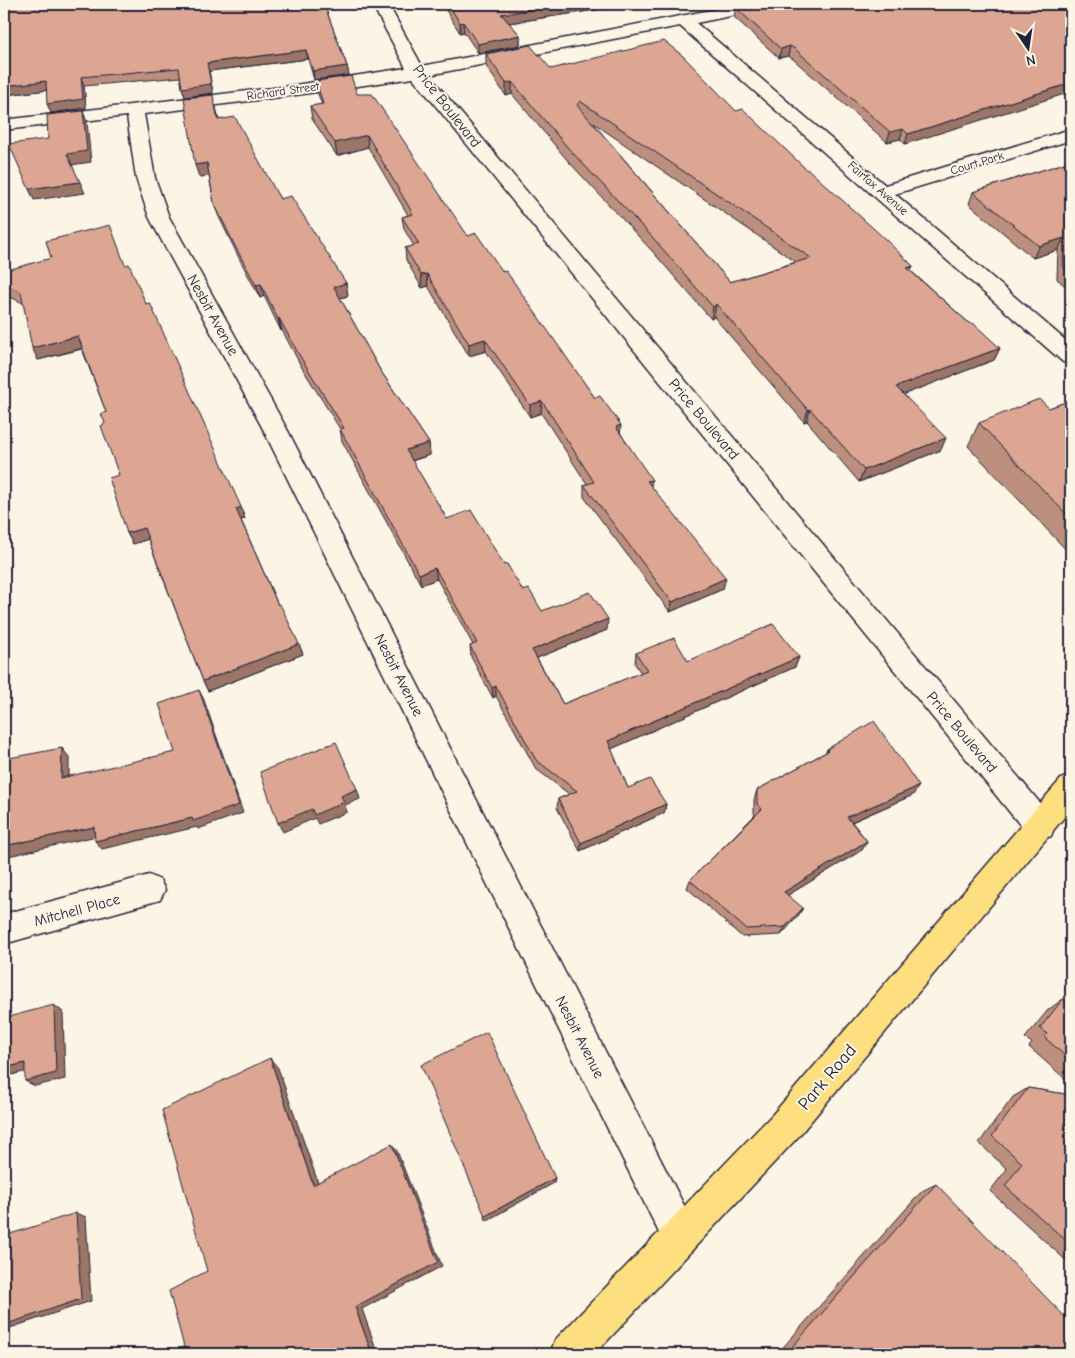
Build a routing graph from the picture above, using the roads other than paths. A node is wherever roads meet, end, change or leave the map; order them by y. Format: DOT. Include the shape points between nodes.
graph roads {
  1 [pos="380,4"];
  2 [pos="766,4"];
  3 [pos="683,20"];
  4 [pos="417,72"];
  5 [pos="135,110"];
  6 [pos="4,126"];
  7 [pos="1071,134"];
  8 [pos="882,192"];
  9 [pos="1071,357"];
  10 [pos="1071,788"];
  11 [pos="1040,826"];
  12 [pos="149,890"];
  13 [pos="4,929"];
  14 [pos="680,1236"];
  15 [pos="569,1354"];
  1 -- 4 [label="street, Price Boulevard"];
  2 -- 3 [label="street, Richard Street"];
  3 -- 4 [label="street, Richard Street"];
  3 -- 8 [label="street, Fairfax Avenue"];
  4 -- 5 [label="street, Richard Street"];
  4 -- 11 [label="street, Price Boulevard"];
  5 -- 6 [label="street, Richard Street"];
  5 -- 14 [label="street, Nesbit Avenue" via="141,162 159,217 276,431"];
  7 -- 8 [label="street, Court Park"];
  8 -- 9 [label="street, Fairfax Avenue"];
  10 -- 11 [label="main road, Park Road"];
  11 -- 14 [label="main road, Park Road" via="785,1126"];
  12 -- 13 [label="street, Mitchell Place"];
  14 -- 15 [label="main road, Park Road"];
}
